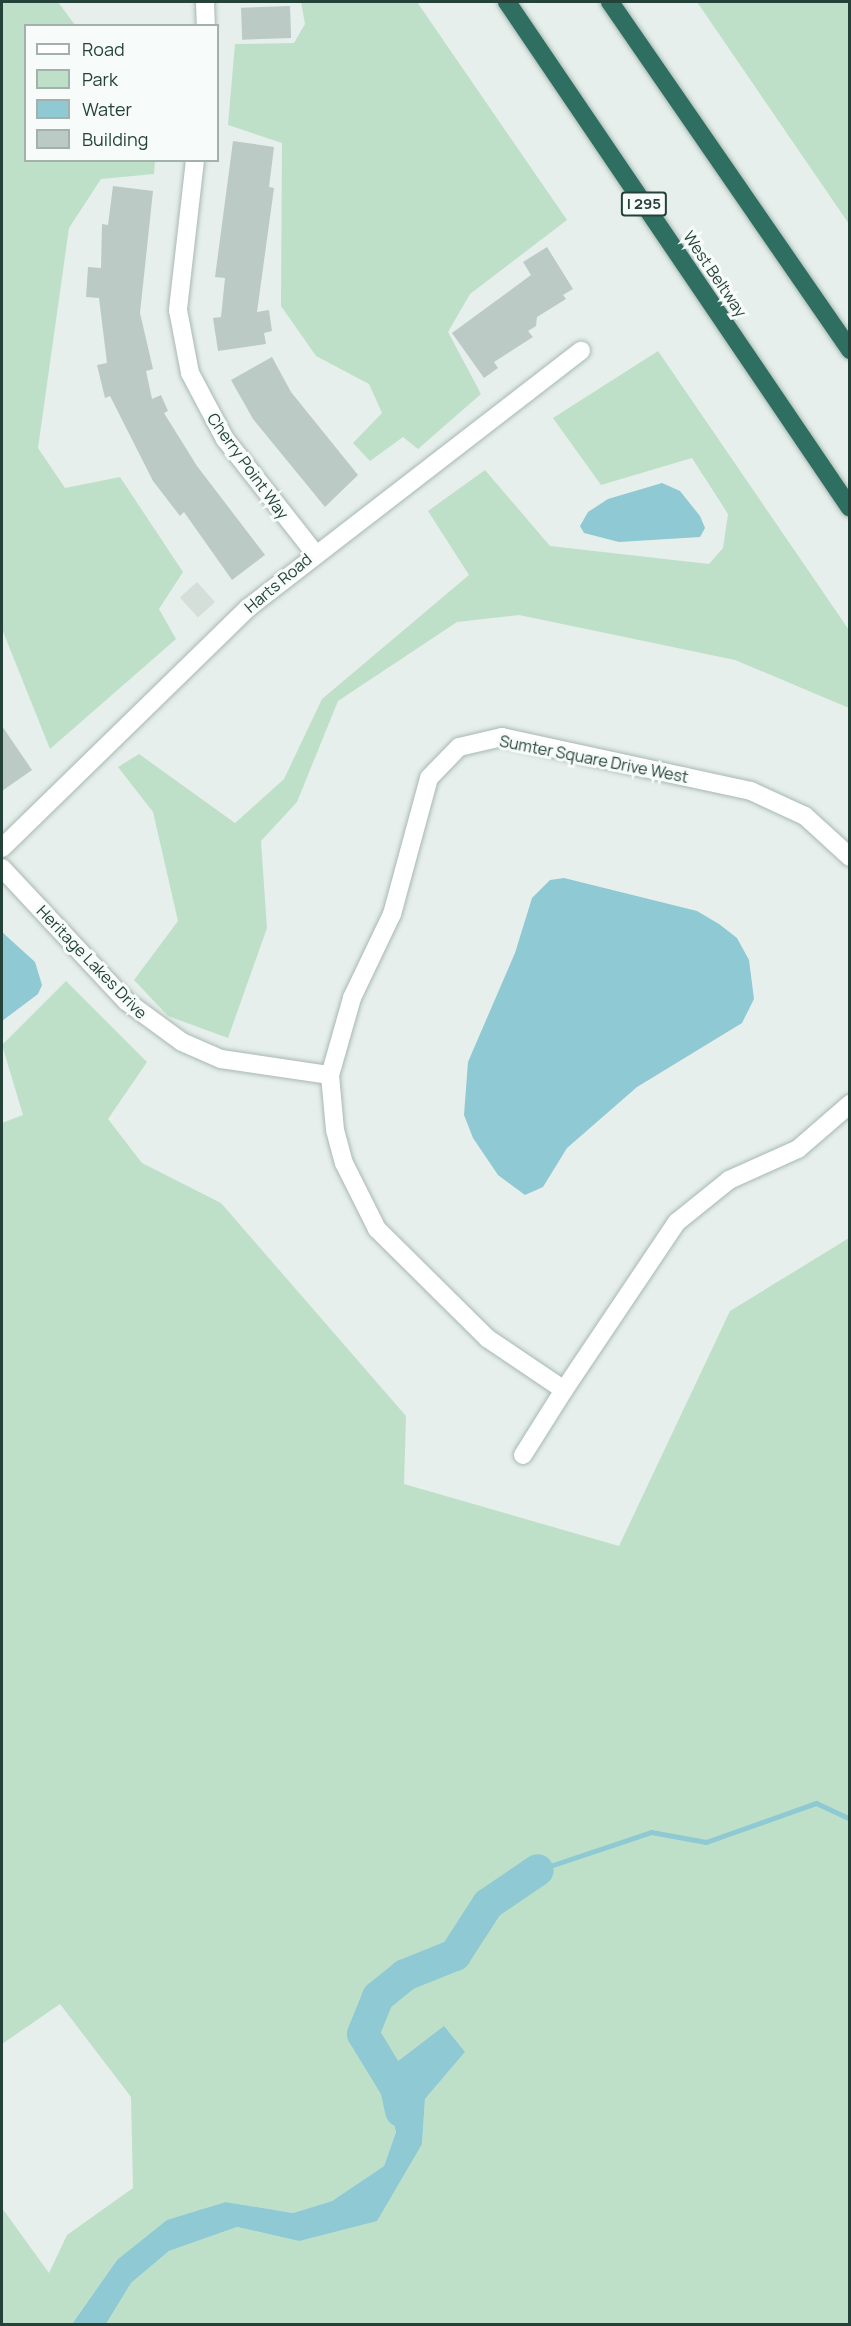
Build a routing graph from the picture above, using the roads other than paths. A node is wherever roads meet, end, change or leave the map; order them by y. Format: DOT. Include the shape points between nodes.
graph roads {
  1 [pos="205,2"];
  2 [pos="507,2"];
  3 [pos="610,2"];
  4 [pos="206,24"];
  5 [pos="195,162"];
  6 [pos="849,350"];
  7 [pos="581,351"];
  8 [pos="849,508"];
  9 [pos="314,552"];
  10 [pos="2,848"];
  11 [pos="849,857"];
  12 [pos="2,868"];
  13 [pos="330,1075"];
  14 [pos="849,1104"];
  15 [pos="564,1390"];
  16 [pos="523,1455"];
  1 -- 4 [label="street"];
  2 -- 8 [label="highway, West Beltway / I 295"];
  3 -- 6 [label="highway"];
  5 -- 9 [label="street, Cherry Point Way" via="178,310 190,373 225,439"];
  7 -- 9 [label="street, Harts Road"];
  9 -- 10 [label="street, Harts Road" via="248,608"];
  11 -- 13 [label="street, Sumter Square Drive West" via="805,816 751,791 502,737 459,747 429,778 392,914 352,998"];
  12 -- 13 [label="street, Heritage Lakes Drive" via="126,1001 174,1037 220,1059"];
  13 -- 15 [label="street" via="344,1163 377,1229 487,1338"];
  14 -- 15 [label="street" via="798,1149 703,1197 658,1246"];
  15 -- 16 [label="street"];
}
